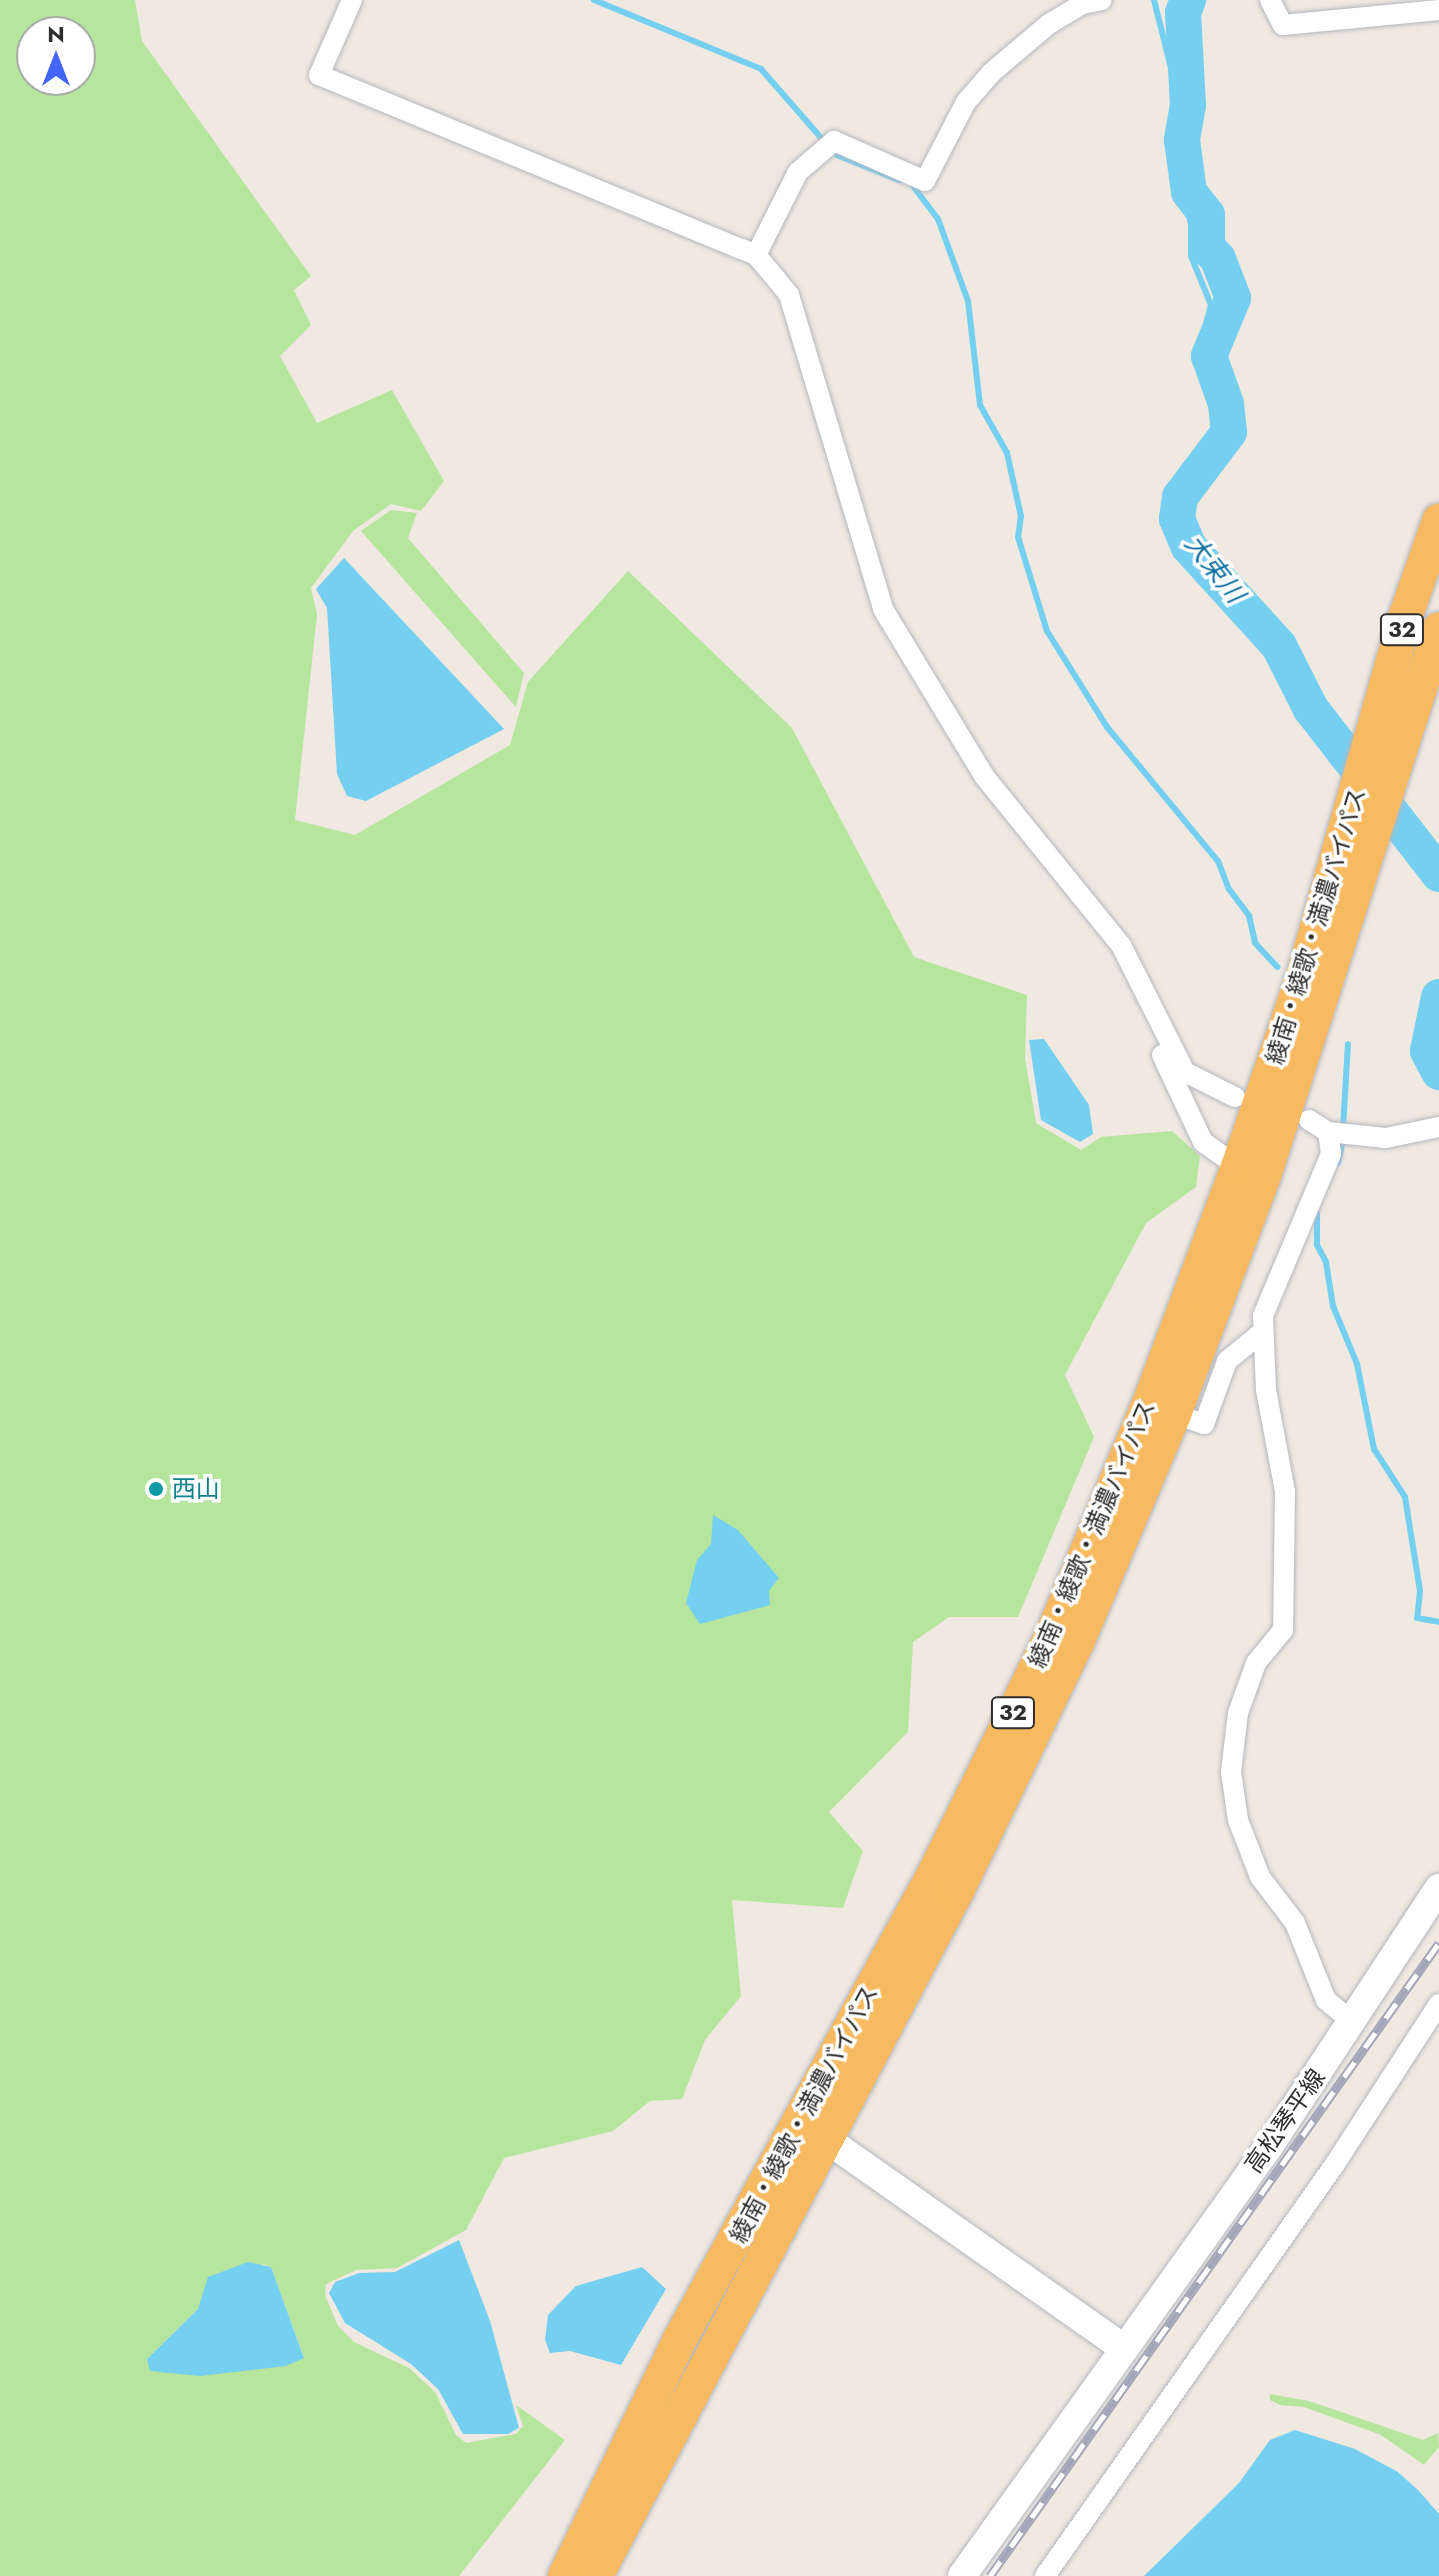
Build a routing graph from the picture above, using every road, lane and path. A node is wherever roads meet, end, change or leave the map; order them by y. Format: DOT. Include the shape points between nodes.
graph roads {
  1 [pos="352,0"];
  2 [pos="1102,0"];
  3 [pos="1270,0"];
  4 [pos="1439,10"];
  5 [pos="756,255"];
  6 [pos="1439,521"];
  7 [pos="1439,629"];
  8 [pos="1365,815"];
  9 [pos="1163,1031"];
  10 [pos="1235,1097"];
  11 [pos="1309,1120"];
  12 [pos="1439,1127"];
  13 [pos="1338,1132"];
  14 [pos="1238,1167"];
  15 [pos="1261,1333"];
  16 [pos="1174,1414"];
  17 [pos="1439,1888"];
  18 [pos="1439,2004"];
  19 [pos="1353,2023"];
  20 [pos="814,2129"];
  21 [pos="1122,2347"];
  22 [pos="565,2576"];
  23 [pos="596,2576"];
  24 [pos="962,2576"];
  25 [pos="1045,2576"];
  1 -- 5 [label="street" via="319,75"];
  2 -- 5 [label="street" via="1082,4 1049,24 991,73 966,102 925,181 834,141 798,172"];
  3 -- 4 [label="street" via="1283,25"];
  5 -- 9 [label="street" via="789,295 883,609 984,776 1121,945"];
  6 -- 8 [label="highway, 綾南・綾歌・満濃バイパス / 32" via="1406,615 1372,742"];
  7 -- 8 [label="highway, 綾南・綾歌・満濃バイパス / 32" via="1397,766"];
  8 -- 14 [label="highway, 綾南・綾歌・満濃バイパス / 32"];
  8 -- 16 [label="highway, 綾南・綾歌・満濃バイパス / 32" via="1264,1176"];
  9 -- 10 [label="street" via="1185,1072"];
  9 -- 14 [label="street" via="1155,1041 1203,1142"];
  11 -- 13 [label="street"];
  12 -- 13 [label="street" via="1386,1138"];
  13 -- 15 [label="street"];
  14 -- 20 [label="highway, 綾南・綾歌・満濃バイパス / 32" via="1148,1406 1052,1635"];
  15 -- 16 [label="street" via="1227,1361 1204,1424"];
  15 -- 19 [label="street" via="1285,1492 1283,1630 1256,1663 1238,1713 1231,1745 1233,1798 1266,1889 1295,1923 1326,2000"];
  16 -- 20 [label="highway, 綾南・綾歌・満濃バイパス / 32" via="1077,1643 957,1891"];
  17 -- 19 [label="main road, 高松琴平線"];
  18 -- 25 [label="street" via="1335,2164"];
  19 -- 21 [label="main road, 高松琴平線"];
  20 -- 21 [label="main road"];
  20 -- 22 [label="highway, 綾南・綾歌・満濃バイパス / 32" via="679,2341"];
  20 -- 23 [label="highway, 綾南・綾歌・満濃バイパス / 32"];
  21 -- 24 [label="main road, 高松琴平線"];
}
